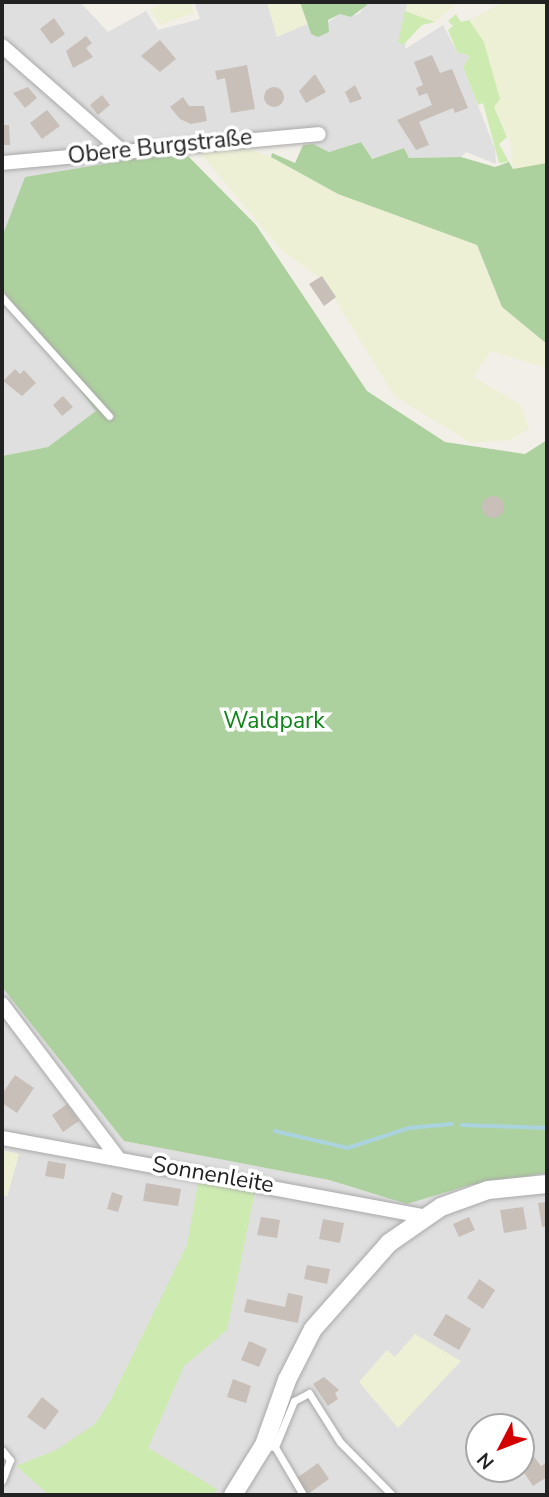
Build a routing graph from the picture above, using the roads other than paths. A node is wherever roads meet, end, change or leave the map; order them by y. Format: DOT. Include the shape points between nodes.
graph roads {
  1 [pos="2,46"];
  2 [pos="319,134"];
  3 [pos="123,152"];
  4 [pos="2,163"];
  5 [pos="2,297"];
  6 [pos="109,416"];
  7 [pos="2,1004"];
  8 [pos="2,1138"];
  9 [pos="118,1158"];
  10 [pos="547,1184"];
  11 [pos="423,1216"];
  12 [pos="269,1446"];
  13 [pos="2,1450"];
  14 [pos="2,1481"];
  15 [pos="233,1495"];
  16 [pos="303,1495"];
  17 [pos="392,1495"];
  1 -- 3 [label="street"];
  2 -- 3 [label="street, Obere Burgstraße"];
  3 -- 4 [label="street, Obere Burgstraße"];
  5 -- 6 [label="lane"];
  7 -- 9 [label="street"];
  8 -- 9 [label="street, Sonnenleite"];
  9 -- 11 [label="street, Sonnenleite"];
  10 -- 11 [label="street" via="488,1190"];
  11 -- 12 [label="street" via="362,1272 313,1329 287,1380"];
  12 -- 15 [label="street"];
  12 -- 16 [label="lane"];
  12 -- 17 [label="lane" via="294,1401 309,1393 340,1442"];
  13 -- 14 [label="lane" via="10,1460"];
}
